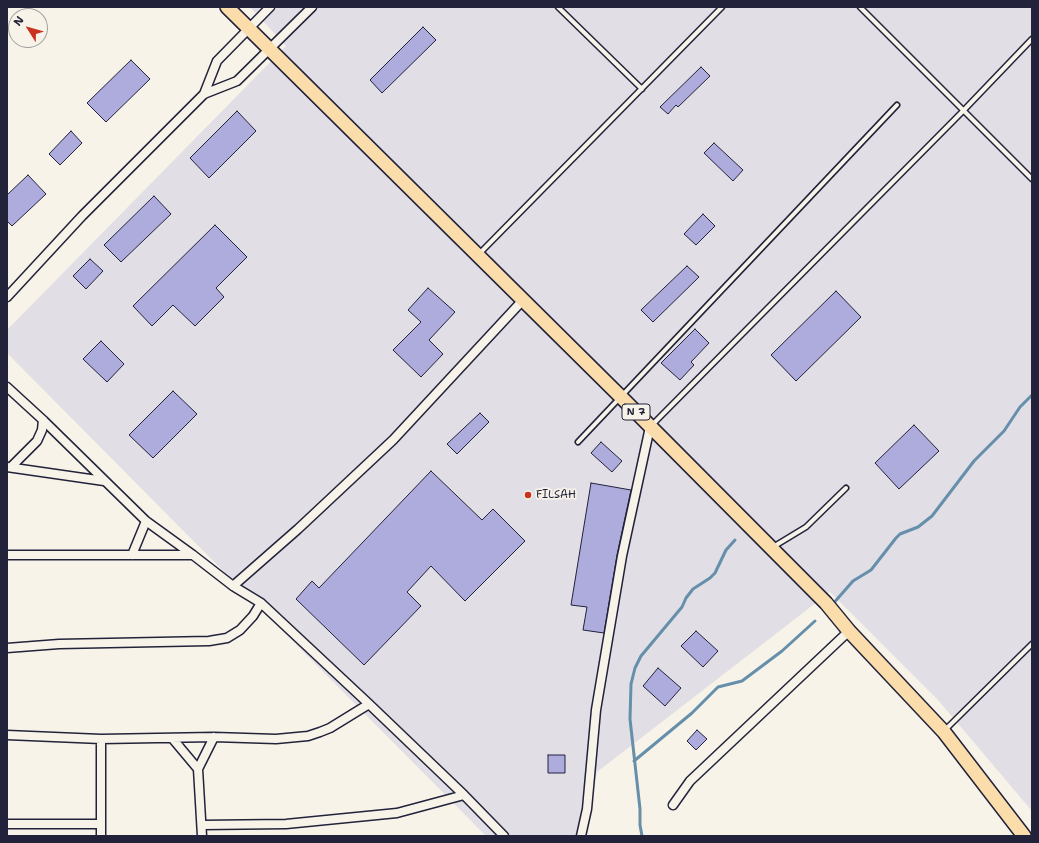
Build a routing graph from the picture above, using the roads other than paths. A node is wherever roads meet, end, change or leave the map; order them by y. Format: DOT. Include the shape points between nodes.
graph roads {
  1 [pos="227,7"];
  2 [pos="270,7"];
  3 [pos="312,7"];
  4 [pos="558,7"];
  5 [pos="722,7"];
  6 [pos="860,7"];
  7 [pos="248,28"];
  8 [pos="1032,39"];
  9 [pos="269,50"];
  10 [pos="642,89"];
  11 [pos="204,94"];
  12 [pos="897,105"];
  13 [pos="963,110"];
  14 [pos="1032,179"];
  15 [pos="478,255"];
  16 [pos="7,297"];
  17 [pos="523,300"];
  18 [pos="7,387"];
  19 [pos="621,397"];
  20 [pos="43,420"];
  21 [pos="650,427"];
  22 [pos="578,442"];
  23 [pos="9,467"];
  24 [pos="104,482"];
  25 [pos="846,488"];
  26 [pos="146,521"];
  27 [pos="771,548"];
  28 [pos="7,555"];
  29 [pos="132,555"];
  30 [pos="193,555"];
  31 [pos="233,586"];
  32 [pos="261,603"];
  33 [pos="849,631"];
  34 [pos="1032,644"];
  35 [pos="7,648"];
  36 [pos="369,704"];
  37 [pos="944,732"];
  38 [pos="7,735"];
  39 [pos="172,738"];
  40 [pos="214,738"];
  41 [pos="102,739"];
  42 [pos="198,769"];
  43 [pos="464,795"];
  44 [pos="673,804"];
  45 [pos="7,824"];
  46 [pos="101,824"];
  47 [pos="202,825"];
  48 [pos="101,836"];
  49 [pos="202,836"];
  50 [pos="504,836"];
  51 [pos="581,836"];
  52 [pos="1024,836"];
  1 -- 7 [label="highway, N 7"];
  2 -- 7 [label="street"];
  3 -- 9 [label="street"];
  4 -- 10 [label="lane"];
  5 -- 10 [label="lane"];
  6 -- 13 [label="lane"];
  7 -- 9 [label="highway, N 7"];
  7 -- 11 [label="street" via="216,61"];
  8 -- 13 [label="lane"];
  9 -- 11 [label="street" via="237,82"];
  9 -- 15 [label="highway, N 7"];
  10 -- 15 [label="lane"];
  11 -- 16 [label="street" via="82,216"];
  12 -- 19 [label="lane"];
  13 -- 14 [label="lane"];
  13 -- 21 [label="lane"];
  15 -- 17 [label="highway, N 7"];
  17 -- 19 [label="highway, N 7"];
  17 -- 31 [label="street" via="393,440"];
  18 -- 20 [label="street"];
  19 -- 21 [label="highway, N 7"];
  19 -- 22 [label="lane"];
  20 -- 23 [label="street" via="38,440"];
  20 -- 24 [label="street"];
  21 -- 27 [label="highway, N 7"];
  21 -- 51 [label="street" via="622,556 596,710 587,809"];
  23 -- 24 [label="street"];
  24 -- 26 [label="street"];
  25 -- 27 [label="lane" via="806,527"];
  26 -- 29 [label="street"];
  26 -- 30 [label="street"];
  27 -- 33 [label="highway, N 7" via="826,603"];
  28 -- 29 [label="street"];
  29 -- 30 [label="street"];
  30 -- 31 [label="street"];
  31 -- 32 [label="street"];
  32 -- 35 [label="street" via="240,630 227,638 209,641 59,644"];
  32 -- 36 [label="street"];
  33 -- 37 [label="highway, N 7"];
  33 -- 44 [label="street" via="690,781"];
  34 -- 37 [label="lane"];
  36 -- 40 [label="street" via="330,728 308,736 276,739"];
  36 -- 43 [label="street"];
  37 -- 52 [label="highway, N 7"];
  38 -- 41 [label="street"];
  39 -- 40 [label="street"];
  39 -- 41 [label="street"];
  39 -- 42 [label="street"];
  40 -- 42 [label="street"];
  41 -- 46 [label="street"];
  42 -- 47 [label="street"];
  43 -- 47 [label="street" via="397,813 286,824"];
  43 -- 50 [label="street"];
  45 -- 46 [label="street"];
  46 -- 48 [label="street"];
  47 -- 49 [label="street"];
}
